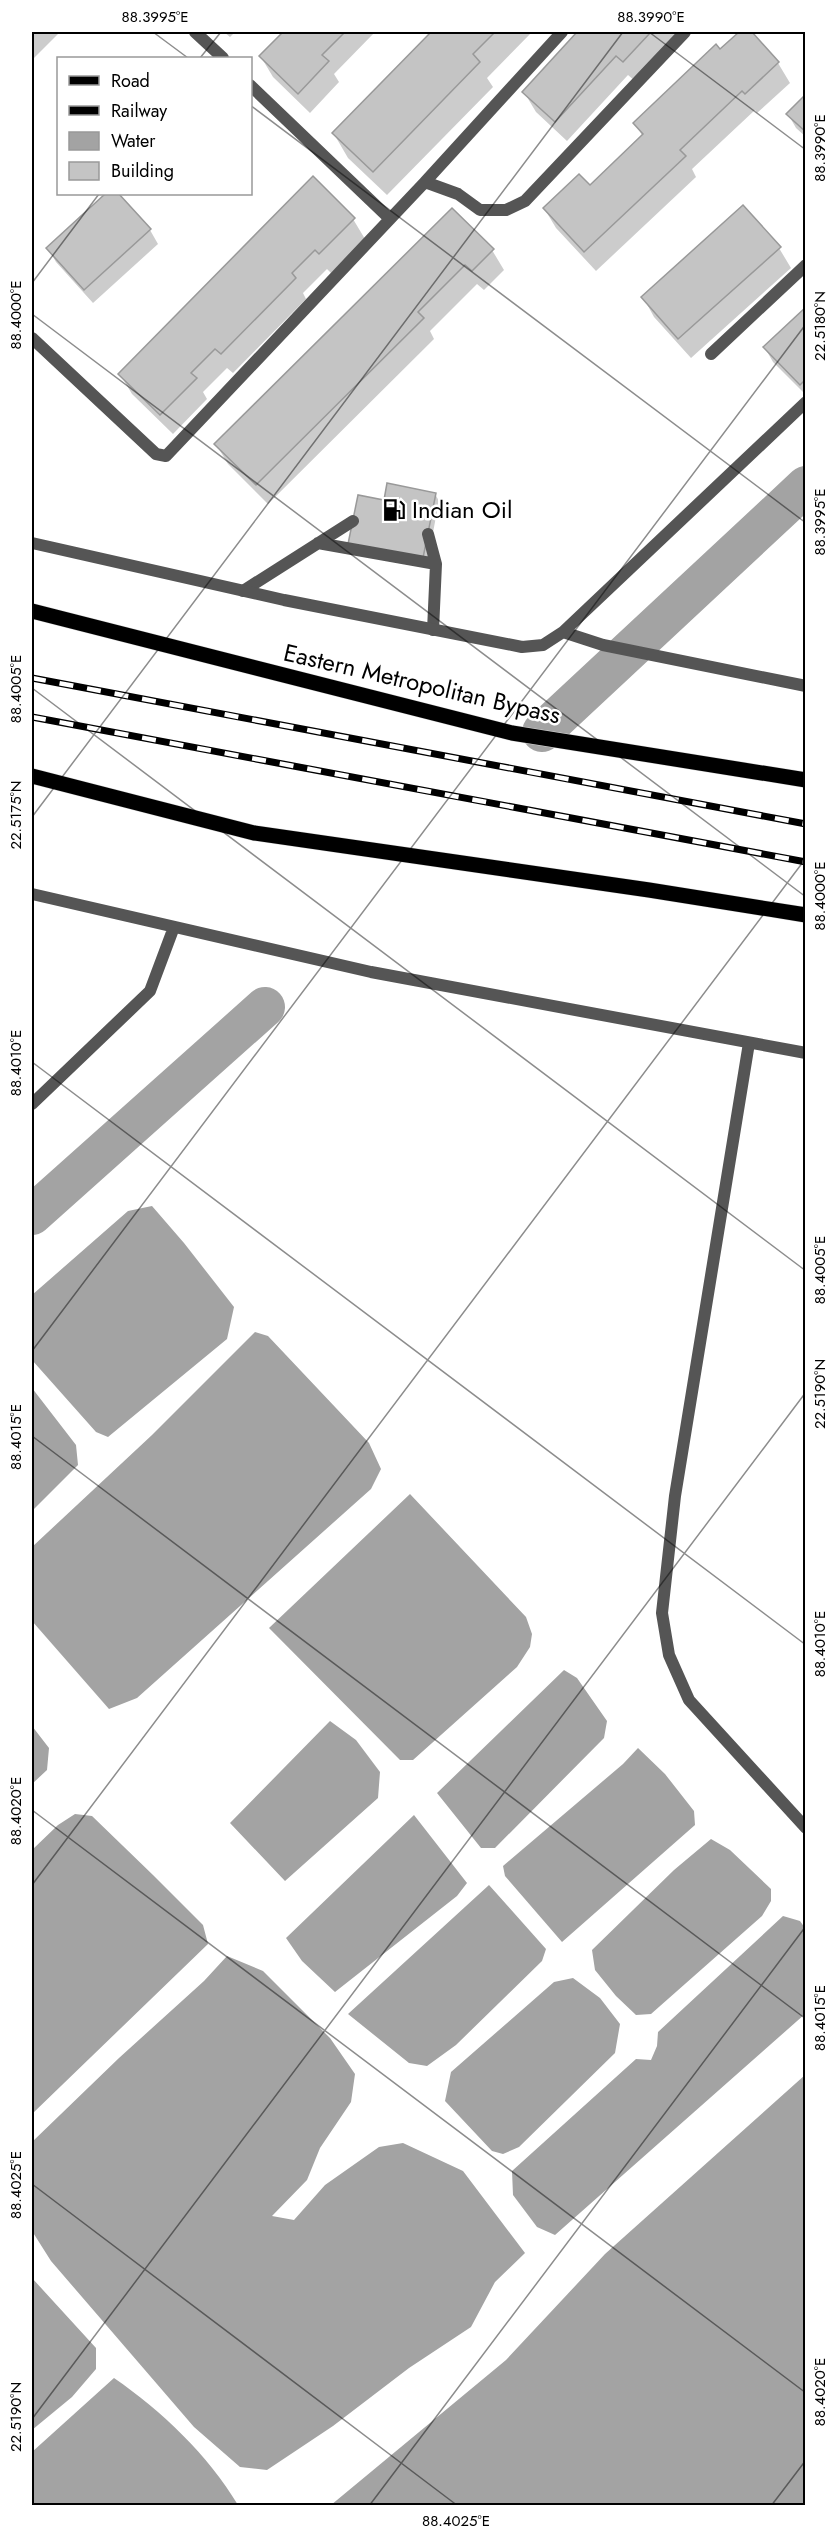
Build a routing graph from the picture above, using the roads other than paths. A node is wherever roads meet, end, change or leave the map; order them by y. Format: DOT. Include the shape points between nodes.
graph roads {
  1 [pos="195,32"];
  2 [pos="562,32"];
  3 [pos="685,32"];
  4 [pos="222,57"];
  5 [pos="252,87"];
  6 [pos="426,182"];
  7 [pos="390,219"];
  8 [pos="806,265"];
  9 [pos="32,338"];
  10 [pos="711,354"];
  11 [pos="806,402"];
  12 [pos="353,521"];
  13 [pos="428,534"];
  14 [pos="32,543"];
  15 [pos="318,543"];
  16 [pos="436,564"];
  17 [pos="243,591"];
  18 [pos="32,611"];
  19 [pos="433,630"];
  20 [pos="563,632"];
  21 [pos="806,686"];
  22 [pos="32,776"];
  23 [pos="806,780"];
  24 [pos="32,894"];
  25 [pos="806,915"];
  26 [pos="174,927"];
  27 [pos="749,1044"];
  28 [pos="806,1053"];
  29 [pos="32,1104"];
  30 [pos="806,1828"];
  1 -- 4 [label="street"];
  2 -- 6 [label="street"];
  3 -- 6 [label="street" via="525,201 506,210 480,210 458,194"];
  5 -- 7 [label="street"];
  6 -- 7 [label="street"];
  7 -- 9 [label="street" via="166,456 156,454"];
  8 -- 10 [label="street"];
  11 -- 20 [label="street"];
  12 -- 15 [label="street"];
  13 -- 16 [label="street"];
  14 -- 17 [label="street"];
  15 -- 16 [label="street"];
  15 -- 17 [label="street"];
  16 -- 19 [label="street"];
  17 -- 19 [label="street"];
  18 -- 23 [label="main road, Eastern Metropolitan Bypass" via="512,733"];
  19 -- 20 [label="street" via="522,647 543,645"];
  20 -- 21 [label="street" via="603,645"];
  22 -- 25 [label="main road" via="254,833"];
  24 -- 26 [label="street"];
  26 -- 27 [label="street" via="371,972"];
  26 -- 29 [label="street" via="150,991"];
  27 -- 28 [label="street"];
  27 -- 30 [label="street" via="675,1496 662,1613 669,1655 689,1700"];
}
